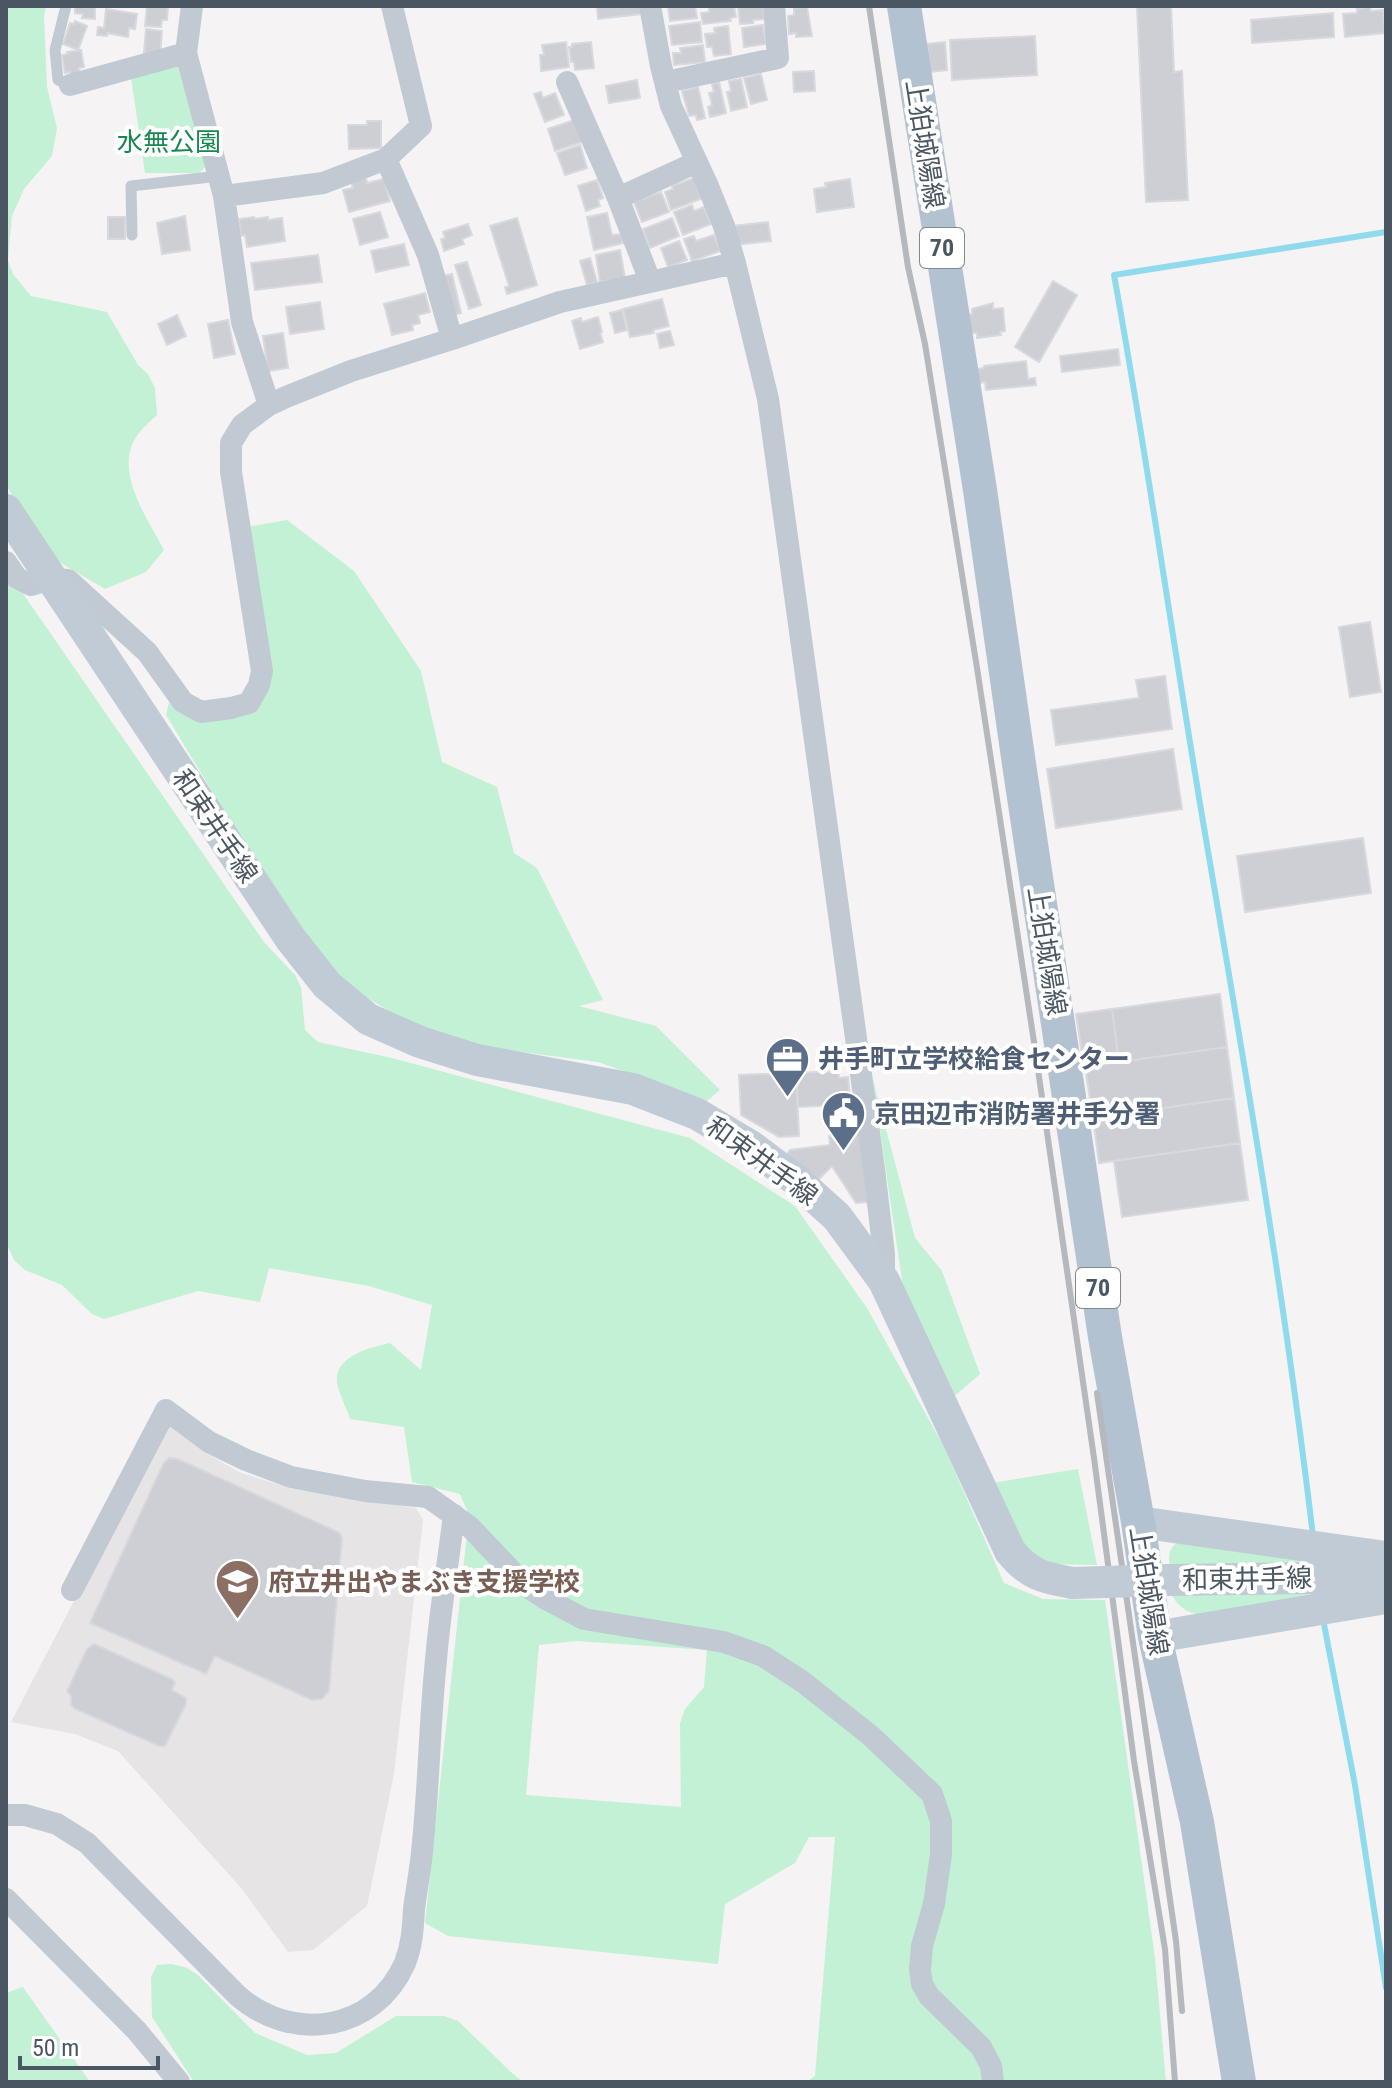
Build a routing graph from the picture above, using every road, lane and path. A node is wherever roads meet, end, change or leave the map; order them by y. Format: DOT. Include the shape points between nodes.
graph roads {
  1 [pos="66,6"];
  2 [pos="192,6"];
  3 [pos="392,6"];
  4 [pos="650,6"];
  5 [pos="774,6"];
  6 [pos="904,6"];
  7 [pos="186,53"];
  8 [pos="567,82"];
  9 [pos="666,82"];
  10 [pos="70,85"];
  11 [pos="386,159"];
  12 [pos="697,162"];
  13 [pos="222,186"];
  14 [pos="618,198"];
  15 [pos="132,235"];
  16 [pos="735,263"];
  17 [pos="650,281"];
  18 [pos="452,339"];
  19 [pos="269,405"];
  20 [pos="6,510"];
  21 [pos="6,562"];
  22 [pos="51,579"];
  23 [pos="884,1281"];
  24 [pos="454,1515"];
  25 [pos="1138,1522"];
  26 [pos="1386,1557"];
  27 [pos="1386,1577"];
  28 [pos="72,1590"];
  29 [pos="1386,1598"];
  30 [pos="1155,1637"];
  31 [pos="6,1815"];
  32 [pos="6,1899"];
  33 [pos="179,2082"];
  34 [pos="993,2082"];
  35 [pos="1239,2082"];
  1 -- 10 [label="lane" via="55,50 58,80"];
  2 -- 7 [label="street"];
  3 -- 11 [label="street" via="421,126"];
  4 -- 9 [label="street"];
  5 -- 9 [label="street" via="778,58"];
  6 -- 25 [label="main road, 上狛城陽線 / 70" via="1105,1337"];
  7 -- 10 [label="street"];
  7 -- 13 [label="street"];
  8 -- 14 [label="street"];
  9 -- 12 [label="street" via="671,106"];
  11 -- 13 [label="street" via="323,183"];
  11 -- 18 [label="street" via="428,255"];
  12 -- 14 [label="street"];
  12 -- 16 [label="street"];
  13 -- 15 [label="lane" via="131,186"];
  13 -- 19 [label="street" via="242,322"];
  14 -- 17 [label="street"];
  16 -- 17 [label="street"];
  16 -- 23 [label="street" via="768,399 870,1138"];
  17 -- 18 [label="street" via="560,302"];
  18 -- 19 [label="street" via="351,371"];
  19 -- 22 [label="street" via="242,425 231,443 262,671 249,703 201,712 183,702 147,652 98,605 68,580"];
  20 -- 22 [label="main road, 和束井手線"];
  21 -- 22 [label="street" via="17,578 31,585"];
  22 -- 23 [label="main road, 和束井手線" via="290,938 327,985 368,1019 420,1042 477,1060 633,1089 697,1114 796,1180 837,1217"];
  23 -- 27 [label="main road, 和束井手線, bridge" via="1021,1565 1044,1578 1073,1583"];
  24 -- 28 [label="street" via="428,1497 291,1477 209,1442 166,1410"];
  24 -- 31 [label="street" via="411,1945 394,1982 363,2011 318,2025 288,2023 261,2013 87,1843 57,1824"];
  24 -- 34 [label="street" via="525,1585 584,1619 724,1642 763,1656 871,1736 932,1794 941,1821 941,1854 922,1946 922,1984 981,2047"];
  25 -- 26 [label="main road"];
  25 -- 30 [label="main road, 上狛城陽線 / 70"];
  29 -- 30 [label="main road"];
  30 -- 35 [label="main road, 上狛城陽線 / 70" via="1197,1822"];
  32 -- 33 [label="street" via="137,2031"];
}
